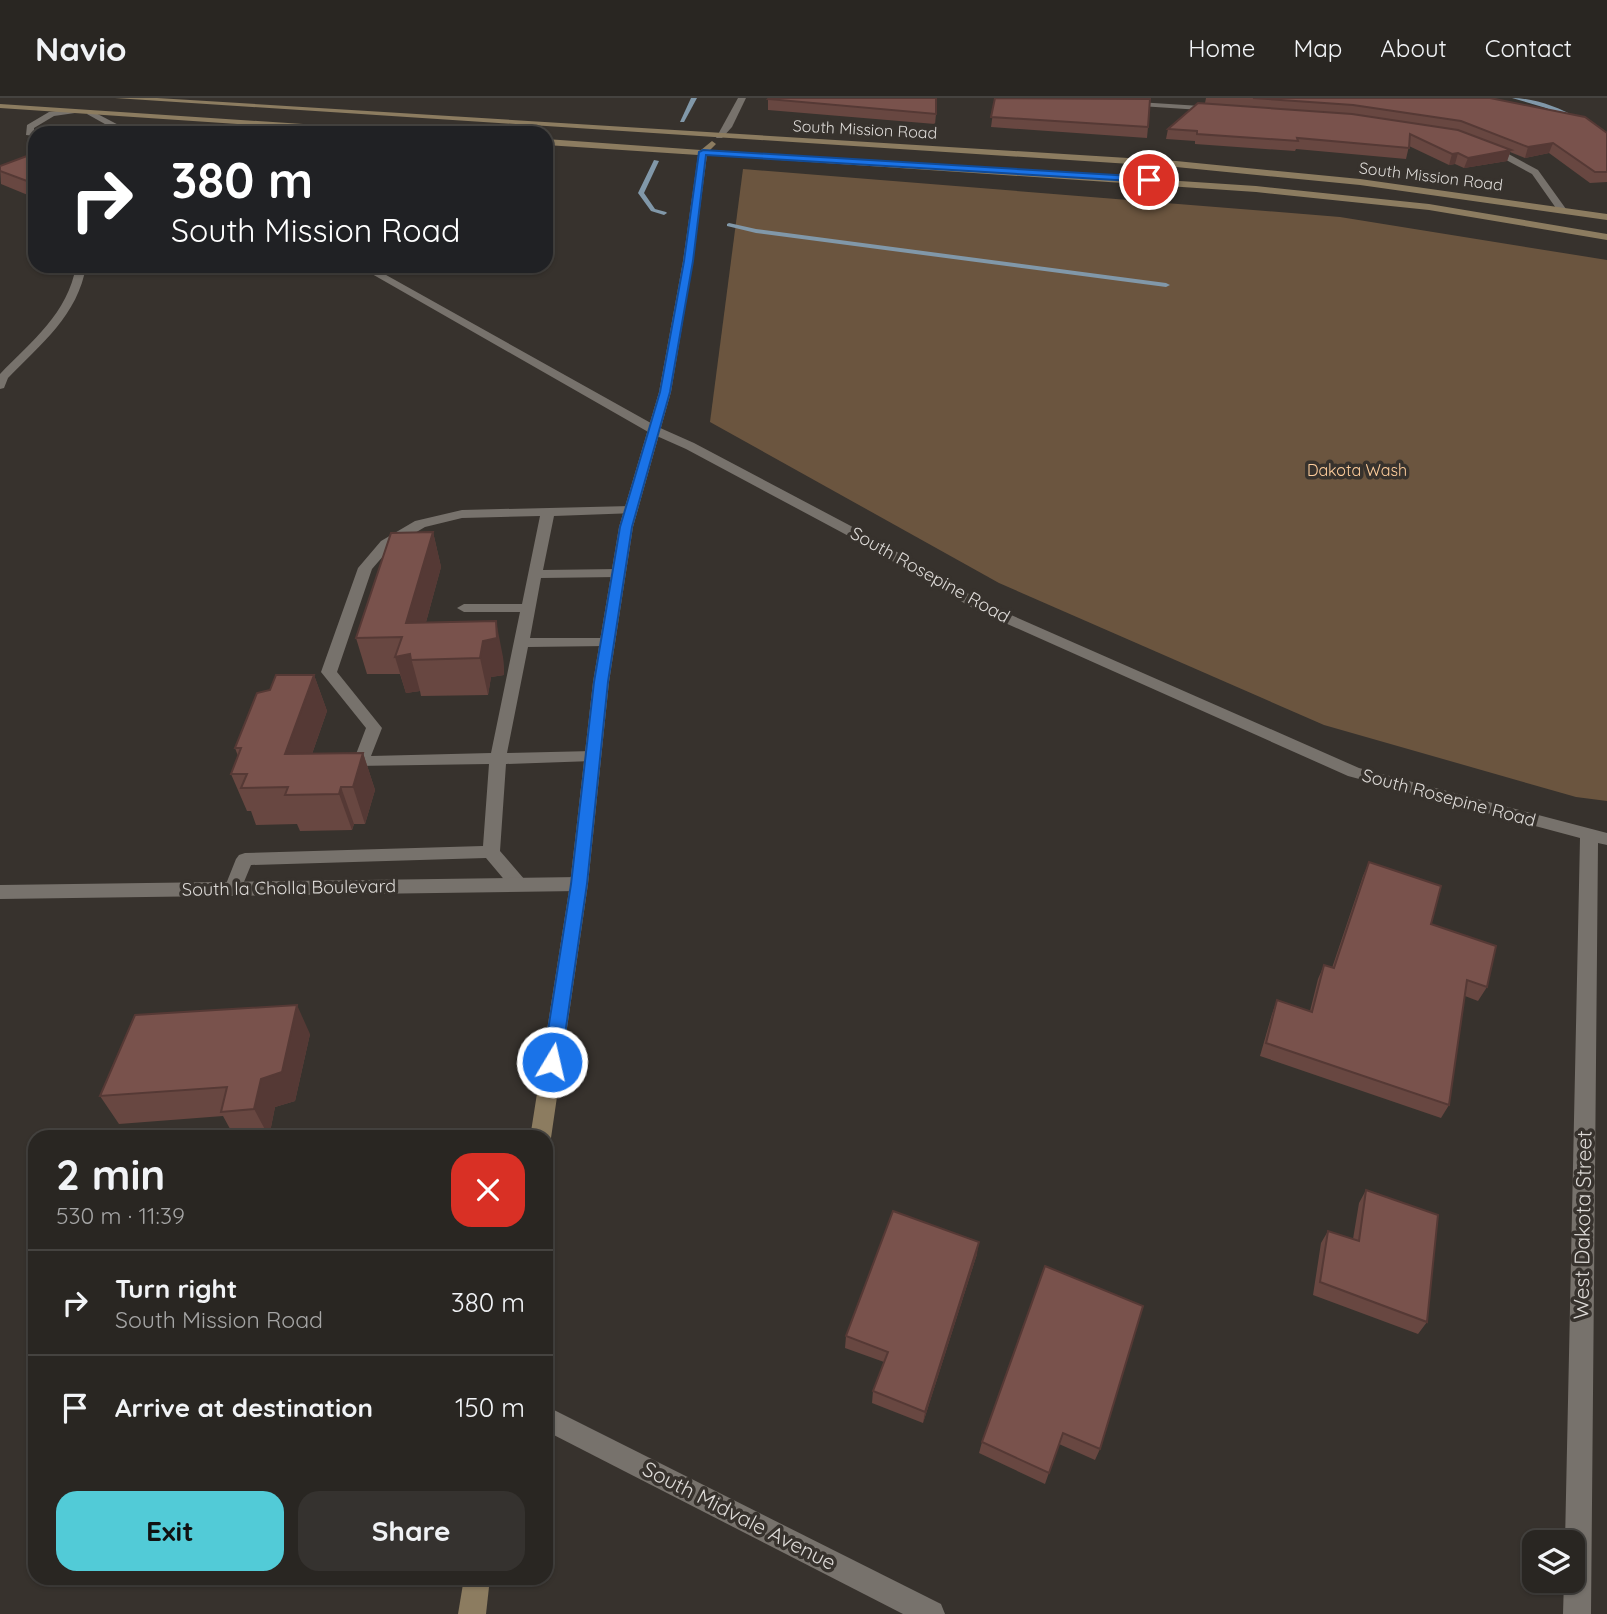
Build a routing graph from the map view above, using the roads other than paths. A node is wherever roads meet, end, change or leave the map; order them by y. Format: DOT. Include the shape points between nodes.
graph roads {
  1 [pos="119,98"];
  2 [pos="742,98"];
  3 [pos="215,101"];
  4 [pos="1110,102"];
  5 [pos="1187,102"];
  6 [pos="83,104"];
  7 [pos="0,106"];
  8 [pos="1228,110"];
  9 [pos="72,111"];
  10 [pos="90,112"];
  11 [pos="64,122"];
  12 [pos="32,126"];
  13 [pos="115,126"];
  14 [pos="303,126"];
  15 [pos="719,136"];
  16 [pos="553,142"];
  17 [pos="1476,142"];
  18 [pos="703,152"];
  19 [pos="1257,172"];
  20 [pos="1256,189"];
  21 [pos="1561,209"];
  22 [pos="1607,217"];
  23 [pos="1607,237"];
  24 [pos="81,273"];
  25 [pos="375,273"];
  26 [pos="0,386"];
  27 [pos="654,430"];
  28 [pos="631,510"];
  29 [pos="548,512"];
  30 [pos="618,573"];
  31 [pos="536,574"];
  32 [pos="464,608"];
  33 [pos="529,608"];
  34 [pos="607,642"];
  35 [pos="522,643"];
  36 [pos="593,756"];
  37 [pos="498,759"];
  38 [pos="1598,838"];
  39 [pos="491,852"];
  40 [pos="579,884"];
  41 [pos="519,885"];
  42 [pos="233,889"];
  43 [pos="0,892"];
  44 [pos="541,1130"];
  45 [pos="553,1422"];
  46 [pos="476,1585"];
  47 [pos="472,1614"];
  48 [pos="931,1614"];
  49 [pos="1577,1614"];
  1 -- 3 [label="main road, South Mission Road"];
  2 -- 15 [label="street"];
  3 -- 15 [label="main road, South Mission Road"];
  4 -- 5 [label="street"];
  5 -- 8 [label="street"];
  6 -- 9 [label="main road"];
  7 -- 9 [label="main road"];
  9 -- 10 [label="main road"];
  9 -- 11 [label="street" via="72,117"];
  9 -- 12 [label="street" via="52,114"];
  10 -- 13 [label="street"];
  10 -- 14 [label="main road"];
  15 -- 18 [label="main road"];
  15 -- 19 [label="main road, South Mission Road"];
  16 -- 18 [label="main road, South Mission Road"];
  17 -- 21 [label="street" via="1535,172"];
  18 -- 20 [label="main road, South Mission Road"];
  18 -- 27 [label="main road" via="686,275"];
  19 -- 20 [label="main road"];
  19 -- 21 [label="main road, South Mission Road"];
  20 -- 23 [label="main road, South Mission Road" via="1429,207"];
  21 -- 22 [label="main road, South Mission Road"];
  24 -- 26 [label="street" via="62,315 3,377"];
  25 -- 27 [label="street, South Rosepine Road"];
  27 -- 28 [label="main road"];
  27 -- 38 [label="street, South Rosepine Road" via="861,537 981,607 1354,772"];
  28 -- 29 [label="street"];
  28 -- 30 [label="main road"];
  29 -- 31 [label="street"];
  29 -- 37 [label="street" via="462,514 420,524 386,544 365,568 329,672 374,729 360,762"];
  30 -- 31 [label="street"];
  30 -- 34 [label="main road"];
  31 -- 33 [label="street"];
  32 -- 33 [label="street"];
  33 -- 35 [label="street"];
  34 -- 35 [label="street"];
  34 -- 36 [label="main road"];
  35 -- 37 [label="street"];
  36 -- 37 [label="street"];
  36 -- 40 [label="main road"];
  37 -- 39 [label="street"];
  38 -- 49 [label="street, West Dakota Street"];
  39 -- 41 [label="street"];
  39 -- 42 [label="street" via="245,859"];
  40 -- 41 [label="street, South la Cholla Boulevard"];
  40 -- 44 [label="main road"];
  41 -- 42 [label="street, South la Cholla Boulevard"];
  42 -- 43 [label="street, South la Cholla Boulevard"];
  45 -- 48 [label="street, South Midvale Avenue"];
  46 -- 47 [label="main road"];
}
